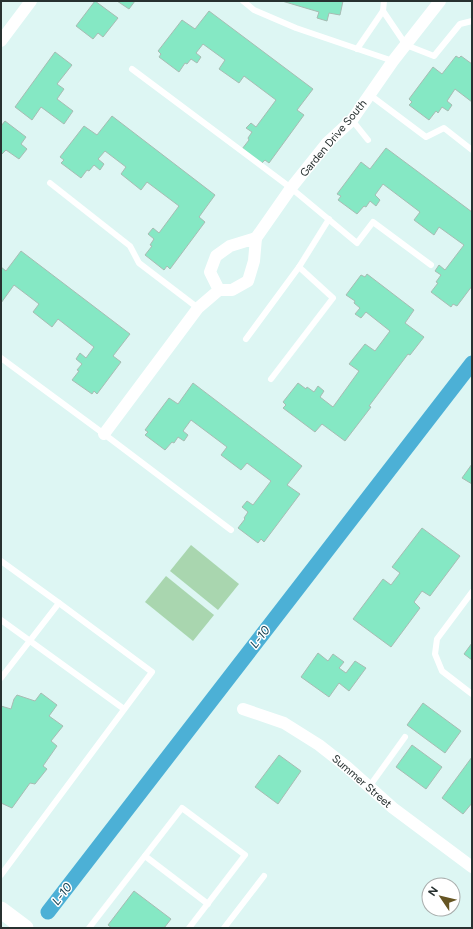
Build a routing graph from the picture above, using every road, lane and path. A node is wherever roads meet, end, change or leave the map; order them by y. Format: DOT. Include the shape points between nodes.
graph roads {
  1 [pos="31,1"];
  2 [pos="243,1"];
  3 [pos="384,1"];
  4 [pos="440,1"];
  5 [pos="383,11"];
  6 [pos="472,21"];
  7 [pos="1,41"];
  8 [pos="406,45"];
  9 [pos="357,48"];
  10 [pos="393,61"];
  11 [pos="132,69"];
  12 [pos="370,95"];
  13 [pos="352,120"];
  14 [pos="368,140"];
  15 [pos="472,150"];
  16 [pos="50,183"];
  17 [pos="291,188"];
  18 [pos="329,219"];
  19 [pos="256,238"];
  20 [pos="431,265"];
  21 [pos="299,267"];
  22 [pos="219,290"];
  23 [pos="198,308"];
  24 [pos="246,339"];
  25 [pos="1,358"];
  26 [pos="271,379"];
  27 [pos="104,434"];
  28 [pos="231,530"];
  29 [pos="1,561"];
  30 [pos="472,592"];
  31 [pos="59,603"];
  32 [pos="1,620"];
  33 [pos="30,642"];
  34 [pos="2,675"];
  35 [pos="472,694"];
  36 [pos="124,709"];
  37 [pos="243,709"];
  38 [pos="405,736"];
  39 [pos="369,786"];
  40 [pos="145,856"];
  41 [pos="471,865"];
  42 [pos="1,875"];
  43 [pos="264,876"];
  44 [pos="208,904"];
  45 [pos="1,910"];
  46 [pos="25,928"];
  47 [pos="89,928"];
  48 [pos="190,928"];
  49 [pos="224,928"];
  1 -- 7 [label="street"];
  2 -- 9 [label="lane" via="254,10 296,28"];
  3 -- 5 [label="lane"];
  4 -- 8 [label="street, Garden Drive South"];
  5 -- 8 [label="lane"];
  5 -- 9 [label="lane"];
  6 -- 8 [label="lane" via="460,24 434,56"];
  8 -- 10 [label="street, Garden Drive South"];
  9 -- 10 [label="lane"];
  10 -- 12 [label="street, Garden Drive South"];
  11 -- 17 [label="lane"];
  12 -- 13 [label="street, Garden Drive South"];
  12 -- 15 [label="lane" via="426,137 444,128"];
  13 -- 14 [label="lane"];
  13 -- 17 [label="street, Garden Drive South" via="327,144"];
  16 -- 23 [label="lane" via="130,246 139,263"];
  17 -- 18 [label="lane"];
  17 -- 19 [label="street, Garden Drive South"];
  18 -- 20 [label="lane" via="357,243 373,222"];
  18 -- 21 [label="lane"];
  19 -- 22 [label="street" via="254,261 248,281 232,290"];
  19 -- 22 [label="street" via="230,246 216,256 210,272"];
  21 -- 24 [label="lane"];
  21 -- 26 [label="lane" via="333,298"];
  22 -- 23 [label="street"];
  23 -- 27 [label="street"];
  25 -- 27 [label="lane"];
  27 -- 28 [label="lane"];
  29 -- 31 [label="lane"];
  30 -- 35 [label="lane" via="437,639 435,654 442,671"];
  31 -- 33 [label="lane"];
  31 -- 36 [label="lane" via="152,672"];
  32 -- 33 [label="lane"];
  33 -- 34 [label="lane"];
  33 -- 36 [label="lane"];
  36 -- 42 [label="lane"];
  37 -- 39 [label="street, Summer Street" via="284,723 320,745"];
  38 -- 39 [label="lane"];
  39 -- 41 [label="street, Summer Street" via="393,808"];
  40 -- 44 [label="lane"];
  40 -- 44 [label="lane" via="182,808 245,855"];
  40 -- 47 [label="lane"];
  43 -- 49 [label="lane"];
  44 -- 48 [label="lane"];
  45 -- 46 [label="main road"];
}
